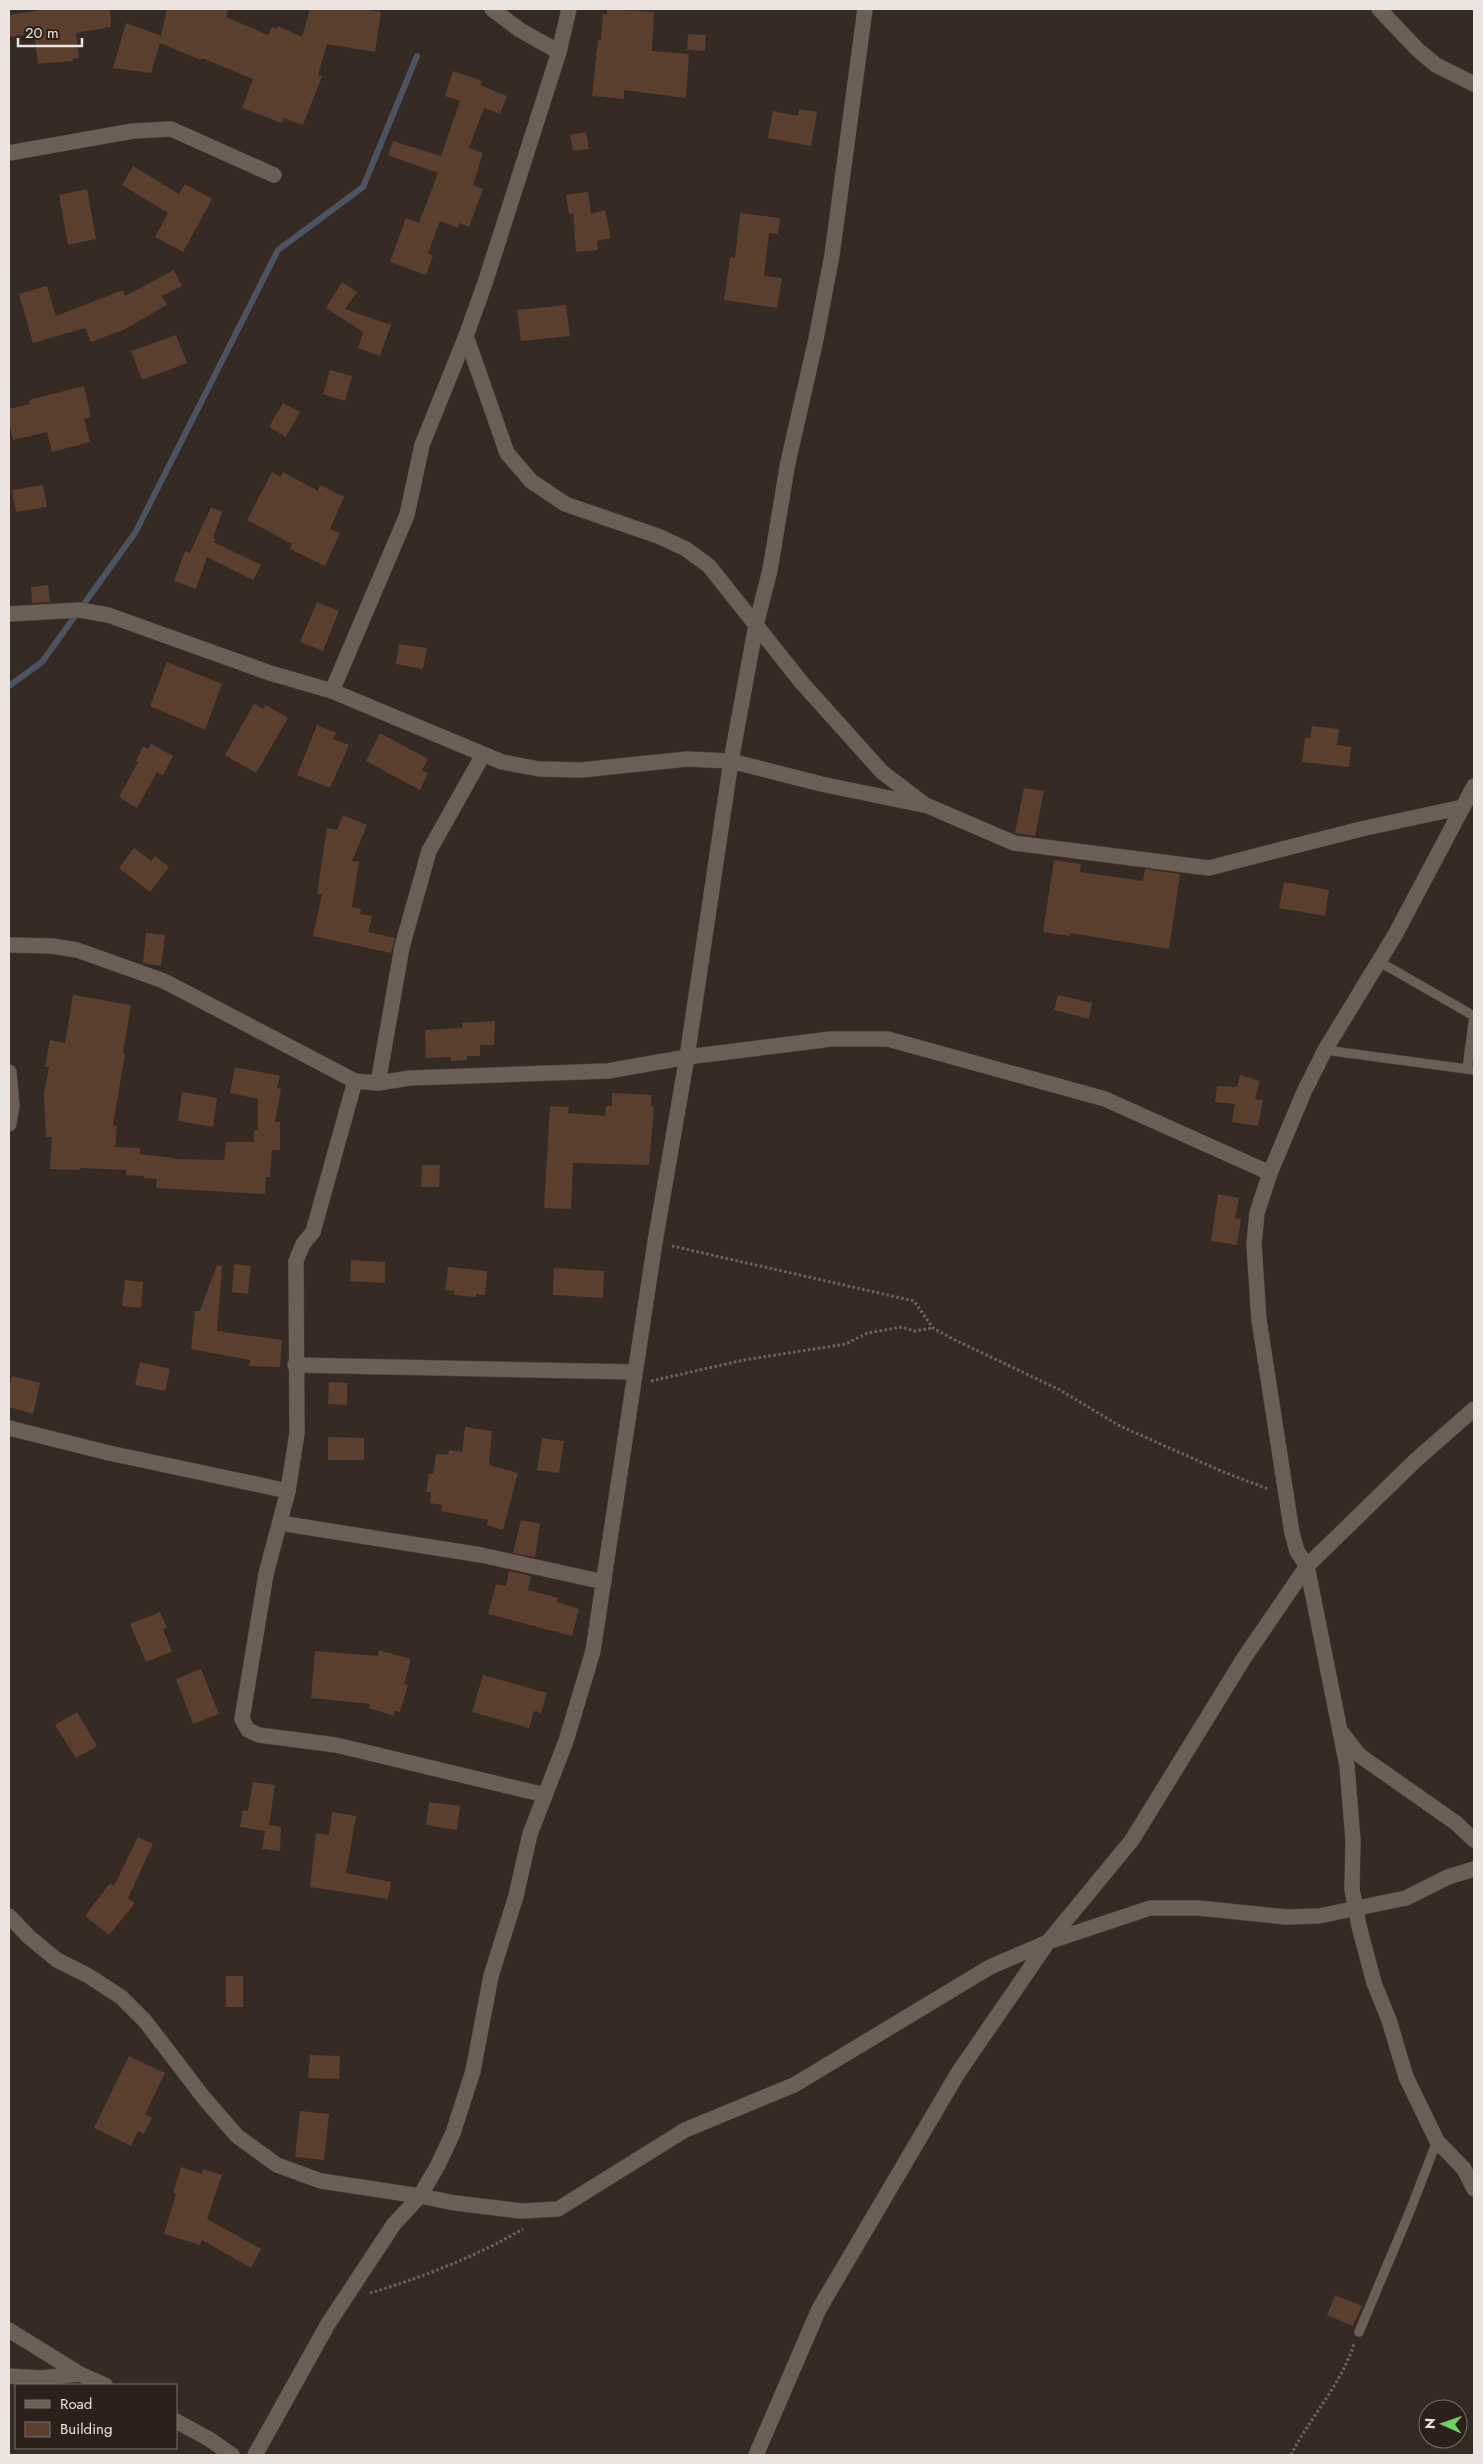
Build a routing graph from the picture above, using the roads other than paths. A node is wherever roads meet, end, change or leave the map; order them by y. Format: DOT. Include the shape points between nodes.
graph roads {
  1 [pos="492,9"];
  2 [pos="569,9"];
  3 [pos="865,9"];
  4 [pos="1379,9"];
  5 [pos="559,52"];
  6 [pos="1474,84"];
  7 [pos="9,153"];
  8 [pos="274,176"];
  9 [pos="466,336"];
  10 [pos="9,614"];
  11 [pos="756,625"];
  12 [pos="332,691"];
  13 [pos="483,755"];
  14 [pos="731,761"];
  15 [pos="1474,786"];
  16 [pos="928,806"];
  17 [pos="1463,807"];
  18 [pos="9,944"];
  19 [pos="1378,961"];
  20 [pos="1474,1016"];
  21 [pos="1325,1050"];
  22 [pos="687,1057"];
  23 [pos="1471,1069"];
  24 [pos="9,1072"];
  25 [pos="355,1080"];
  26 [pos="378,1083"];
  27 [pos="9,1124"];
  28 [pos="1270,1173"];
  29 [pos="295,1365"];
  30 [pos="634,1379"];
  31 [pos="1474,1409"];
  32 [pos="9,1428"];
  33 [pos="288,1491"];
  34 [pos="280,1523"];
  35 [pos="1308,1566"];
  36 [pos="604,1582"];
  37 [pos="1341,1732"];
  38 [pos="545,1794"];
  39 [pos="1474,1840"];
  40 [pos="1474,1869"];
  41 [pos="1354,1909"];
  42 [pos="9,1916"];
  43 [pos="1048,1942"];
  44 [pos="1438,2141"];
  45 [pos="1474,2189"];
  46 [pos="420,2196"];
  47 [pos="9,2330"];
  48 [pos="1359,2332"];
  49 [pos="80,2374"];
  50 [pos="9,2376"];
  51 [pos="103,2384"];
  52 [pos="178,2422"];
  53 [pos="232,2455"];
  54 [pos="255,2455"];
  55 [pos="756,2455"];
  1 -- 5 [label="street" via="520,30"];
  2 -- 5 [label="street"];
  3 -- 11 [label="street" via="832,255 788,462 770,570"];
  4 -- 6 [label="street" via="1418,50 1436,64"];
  5 -- 9 [label="street"];
  7 -- 8 [label="street" via="132,130 171,129"];
  9 -- 11 [label="street" via="507,453 531,482 565,504 686,549 709,566"];
  9 -- 12 [label="street" via="422,445 407,515"];
  10 -- 12 [label="street" via="80,610 108,615 270,673"];
  11 -- 14 [label="street"];
  11 -- 16 [label="street" via="802,683 882,772"];
  12 -- 13 [label="street"];
  13 -- 14 [label="street" via="539,769 581,770 687,759"];
  13 -- 26 [label="street" via="429,851 402,947"];
  14 -- 16 [label="street"];
  14 -- 22 [label="street"];
  15 -- 17 [label="street"];
  16 -- 17 [label="street" via="1014,843 1209,868"];
  17 -- 19 [label="street"];
  18 -- 25 [label="street" via="77,950 164,981"];
  19 -- 20 [label="lane"];
  19 -- 21 [label="street"];
  20 -- 23 [label="lane"];
  21 -- 23 [label="lane"];
  21 -- 28 [label="street"];
  22 -- 26 [label="street" via="608,1071 410,1078"];
  22 -- 28 [label="street" via="831,1040 888,1039 1105,1099"];
  22 -- 30 [label="street" via="654,1242"];
  24 -- 27 [label="street" via="12,1105"];
  25 -- 26 [label="street"];
  25 -- 29 [label="street" via="313,1232 296,1260"];
  28 -- 35 [label="street" via="1257,1213 1255,1285 1286,1496 1297,1551"];
  29 -- 30 [label="street"];
  29 -- 33 [label="street" via="297,1432"];
  30 -- 36 [label="street"];
  31 -- 35 [label="street" via="1417,1459"];
  32 -- 33 [label="street"];
  33 -- 34 [label="street"];
  34 -- 36 [label="street" via="482,1555"];
  34 -- 38 [label="street" via="266,1574 242,1719 248,1730 259,1735 336,1745"];
  35 -- 37 [label="street"];
  35 -- 43 [label="street" via="1244,1658 1132,1840"];
  36 -- 38 [label="street" via="593,1651 566,1741"];
  37 -- 39 [label="street" via="1359,1754 1456,1823"];
  37 -- 41 [label="street" via="1350,1795"];
  38 -- 46 [label="street" via="530,1834 516,1896 491,1976 473,2071 453,2133"];
  40 -- 41 [label="street" via="1406,1898"];
  41 -- 43 [label="street" via="1319,1916 1286,1917 1198,1908 1150,1908"];
  41 -- 44 [label="street" via="1374,1983 1390,2020 1406,2077"];
  42 -- 46 [label="street" via="28,1937 57,1960 121,1997 146,2021 204,2098 238,2136 277,2165 320,2181"];
  43 -- 46 [label="street" via="990,1967 794,2085 685,2130 558,2209 521,2211 455,2204"];
  43 -- 55 [label="street" via="958,2073 819,2309"];
  44 -- 45 [label="street" via="1464,2169"];
  44 -- 48 [label="lane"];
  46 -- 54 [label="street" via="394,2224 328,2324"];
  47 -- 49 [label="street"];
  49 -- 50 [label="street" via="41,2378"];
  49 -- 51 [label="street"];
  52 -- 53 [label="street"];
}
